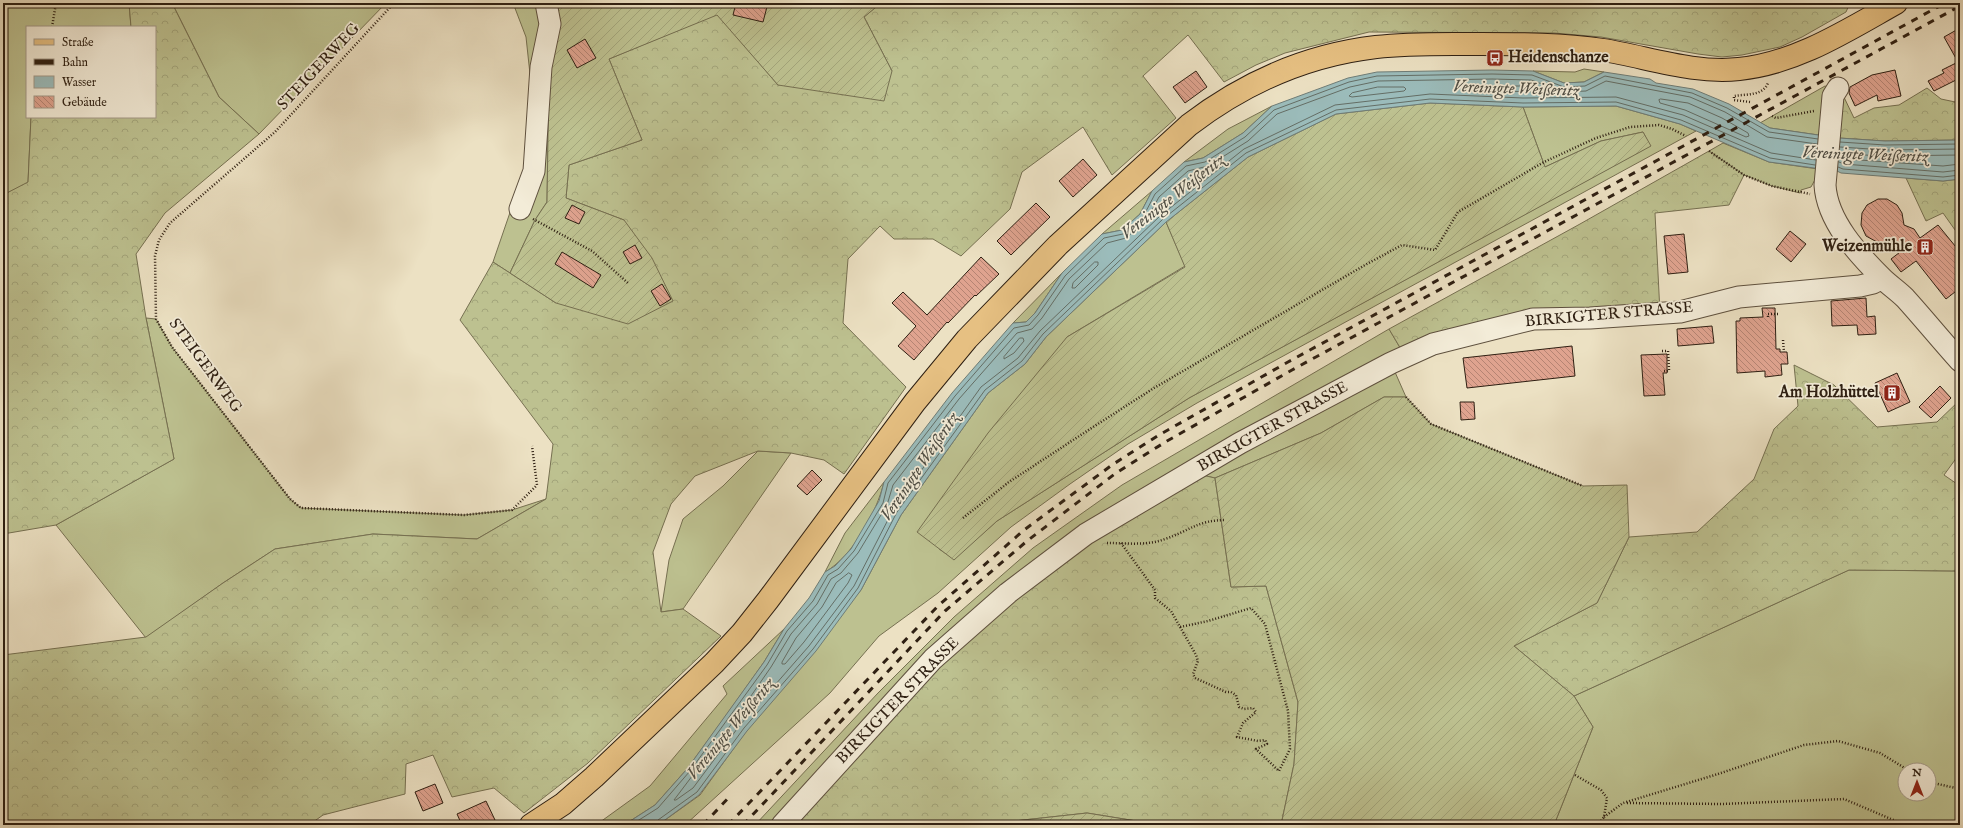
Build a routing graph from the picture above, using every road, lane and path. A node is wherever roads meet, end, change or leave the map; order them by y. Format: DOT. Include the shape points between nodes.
graph roads {
  1 [pos="56,3"];
  2 [pos="394,3"];
  3 [pos="546,3"];
  4 [pos="1896,3"];
  5 [pos="52,26"];
  6 [pos="1768,79"];
  7 [pos="1838,88"];
  8 [pos="1750,102"];
  9 [pos="1772,116"];
  10 [pos="1794,116"];
  11 [pos="1686,136"];
  12 [pos="1709,151"];
  13 [pos="1826,184"];
  14 [pos="520,208"];
  15 [pos="1882,278"];
  16 [pos="629,284"];
  17 [pos="1780,314"];
  18 [pos="1768,317"];
  19 [pos="1783,340"];
  20 [pos="1662,351"];
  21 [pos="1784,352"];
  22 [pos="1960,361"];
  23 [pos="1663,371"];
  24 [pos="1406,397"];
  25 [pos="532,446"];
  26 [pos="1583,486"];
  27 [pos="963,518"];
  28 [pos="1226,520"];
  29 [pos="1086,534"];
  30 [pos="1121,543"];
  31 [pos="1180,627"];
  32 [pos="1897,763"];
  33 [pos="1575,775"];
  34 [pos="1937,784"];
  35 [pos="1960,789"];
  36 [pos="1623,803"];
  37 [pos="1604,817"];
  38 [pos="531,825"];
  39 [pos="782,825"];
  40 [pos="1598,825"];
  41 [pos="1904,825"];
  1 -- 5 [label="path"];
  2 -- 25 [label="path, STEIGERWEG" via="275,132 170,223 159,240 155,256 156,319 172,347 290,499 301,508 464,514 512,510 537,485"];
  3 -- 14 [label="street" via="550,24 541,67 534,171"];
  4 -- 38 [label="main road" via="1798,55 1764,66 1737,70 1711,69 1569,46 1398,46 1356,50 1324,57 1264,78 1211,108 1069,235 1023,279 967,339 919,397 742,633 594,777 563,804"];
  6 -- 8 [label="path" via="1765,89 1761,92 1734,96 1734,100"];
  7 -- 13 [label="street" via="1833,96"];
  9 -- 10 [label="path"];
  11 -- 27 [label="path" via="1659,125 1630,127 1596,138 1544,162 1458,212 1435,250 1402,245 1365,265 1116,412 1009,482"];
  12 -- 13 [label="path" via="1744,174 1772,186 1800,193"];
  13 -- 15 [label="street" via="1838,224 1849,241"];
  14 -- 16 [label="path" via="535,220 592,251"];
  15 -- 22 [label="street" via="1910,296"];
  15 -- 29 [label="street, BIRKIGTER STRASSE" via="1860,286 1739,297 1680,312 1533,319 1433,344 1390,362 1240,443"];
  17 -- 18 [label="path" via="1768,314"];
  19 -- 21 [label="path"];
  20 -- 23 [label="path" via="1668,351 1669,369"];
  24 -- 26 [label="path" via="1431,424"];
  28 -- 30 [label="path" via="1192,526 1164,540"];
  29 -- 30 [label="path" via="1106,543"];
  29 -- 39 [label="street, BIRKIGTER STRASSE" via="1008,593 933,659"];
  30 -- 31 [label="path" via="1155,590 1155,598 1171,611"];
  31 -- 31 [label="path" via="1251,608 1265,624 1288,711 1290,749 1279,771 1256,749 1268,744 1265,740 1237,737 1243,723 1256,712 1252,708 1239,707 1236,695 1221,691 1193,674 1198,661"];
  32 -- 36 [label="path" via="1880,753 1838,741 1804,745"];
  33 -- 37 [label="path" via="1601,790 1607,798"];
  34 -- 35 [label="path"];
  36 -- 37 [label="path"];
  36 -- 41 [label="path" via="1722,804 1844,799"];
  37 -- 40 [label="path"];
}
